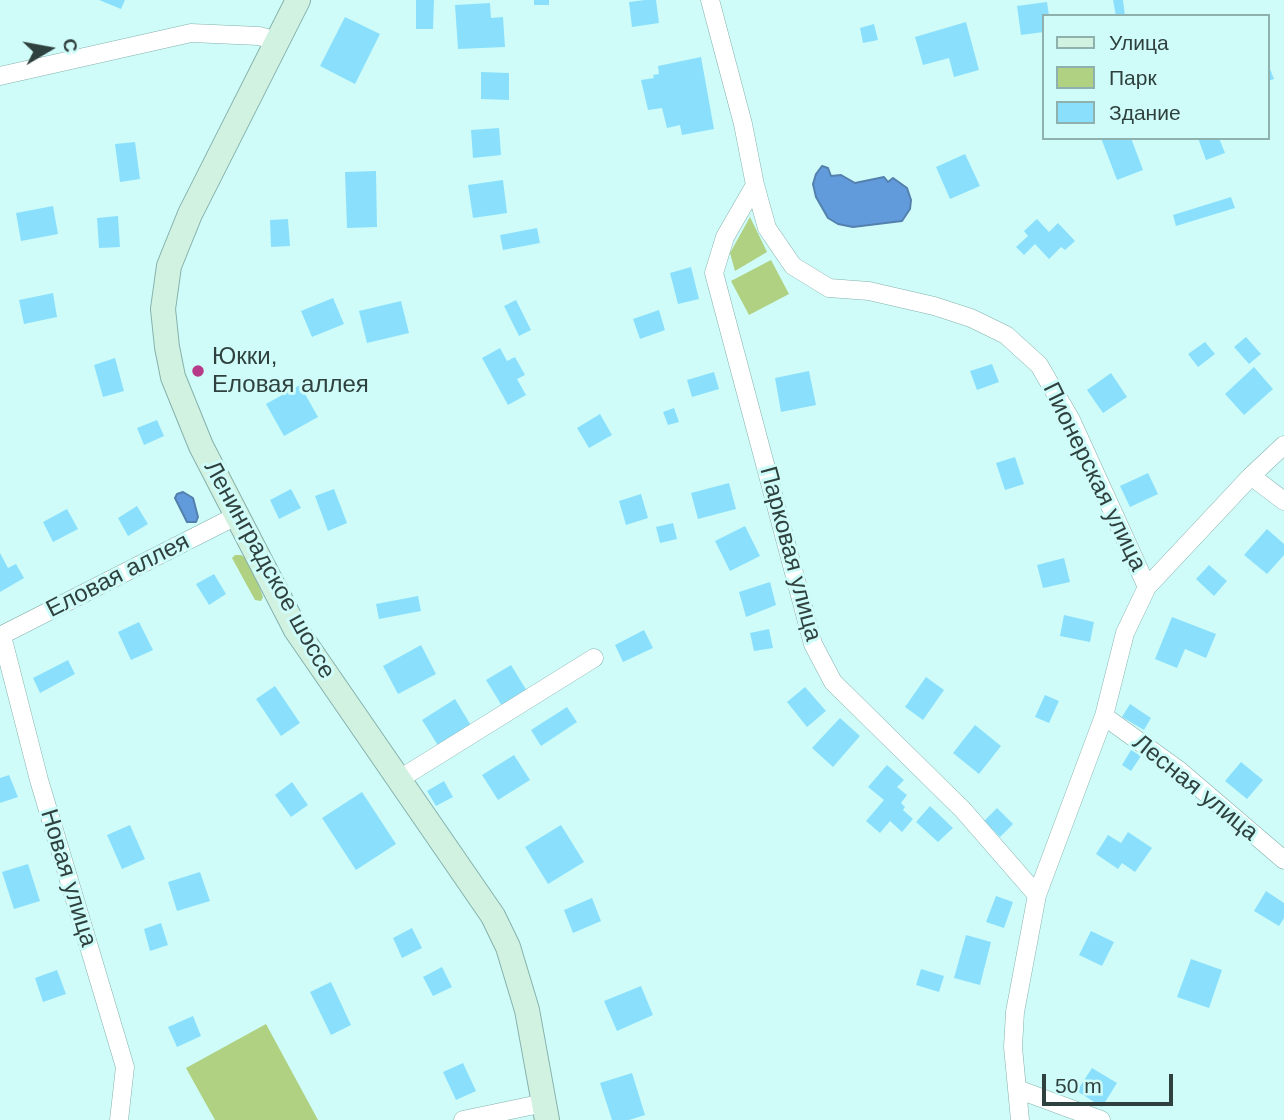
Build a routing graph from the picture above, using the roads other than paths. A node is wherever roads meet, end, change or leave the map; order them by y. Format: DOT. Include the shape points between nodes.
graph roads {
  1 [pos="298,0"];
  2 [pos="710,0"];
  3 [pos="277,41"];
  4 [pos="0,76"];
  5 [pos="755,185"];
  6 [pos="1284,445"];
  7 [pos="1251,476"];
  8 [pos="1284,501"];
  9 [pos="236,516"];
  10 [pos="1147,587"];
  11 [pos="1,636"];
  12 [pos="594,658"];
  13 [pos="1104,716"];
  14 [pos="398,780"];
  15 [pos="1284,860"];
  16 [pos="1037,895"];
  17 [pos="1017,1089"];
  18 [pos="545,1112"];
  19 [pos="119,1120"];
  20 [pos="463,1120"];
  21 [pos="1020,1120"];
  22 [pos="1101,1120"];
  1 -- 3 [label="main road, Ленинградское шоссе"];
  2 -- 5 [label="street, Пионерская улица"];
  3 -- 4 [label="street" via="191,33"];
  3 -- 9 [label="main road, Ленинградское шоссе" via="190,214 169,266 163,309 177,389"];
  5 -- 10 [label="street, Пионерская улица" via="767,228 793,266 829,288 869,291 971,318 1006,335 1039,365 1070,420"];
  5 -- 16 [label="street, Парковая улица" via="725,237 714,273 813,644 833,682 963,810"];
  6 -- 7 [label="street"];
  7 -- 8 [label="street"];
  7 -- 10 [label="street"];
  9 -- 11 [label="street, Еловая аллея"];
  9 -- 14 [label="main road, Ленинградское шоссе" via="296,630"];
  10 -- 13 [label="street, Пионерская улица" via="1125,634"];
  11 -- 19 [label="street, Новая улица" via="125,1067"];
  12 -- 14 [label="street"];
  13 -- 15 [label="street, Лесная улица" via="1180,771"];
  13 -- 16 [label="street, Пионерская улица"];
  14 -- 18 [label="main road, Ленинградское шоссе" via="476,889 508,947 527,1010"];
  16 -- 17 [label="street, Пионерская улица" via="1015,1012"];
  17 -- 21 [label="street, Пионерская улица"];
  17 -- 22 [label="street"];
  18 -- 20 [label="street"];
}
